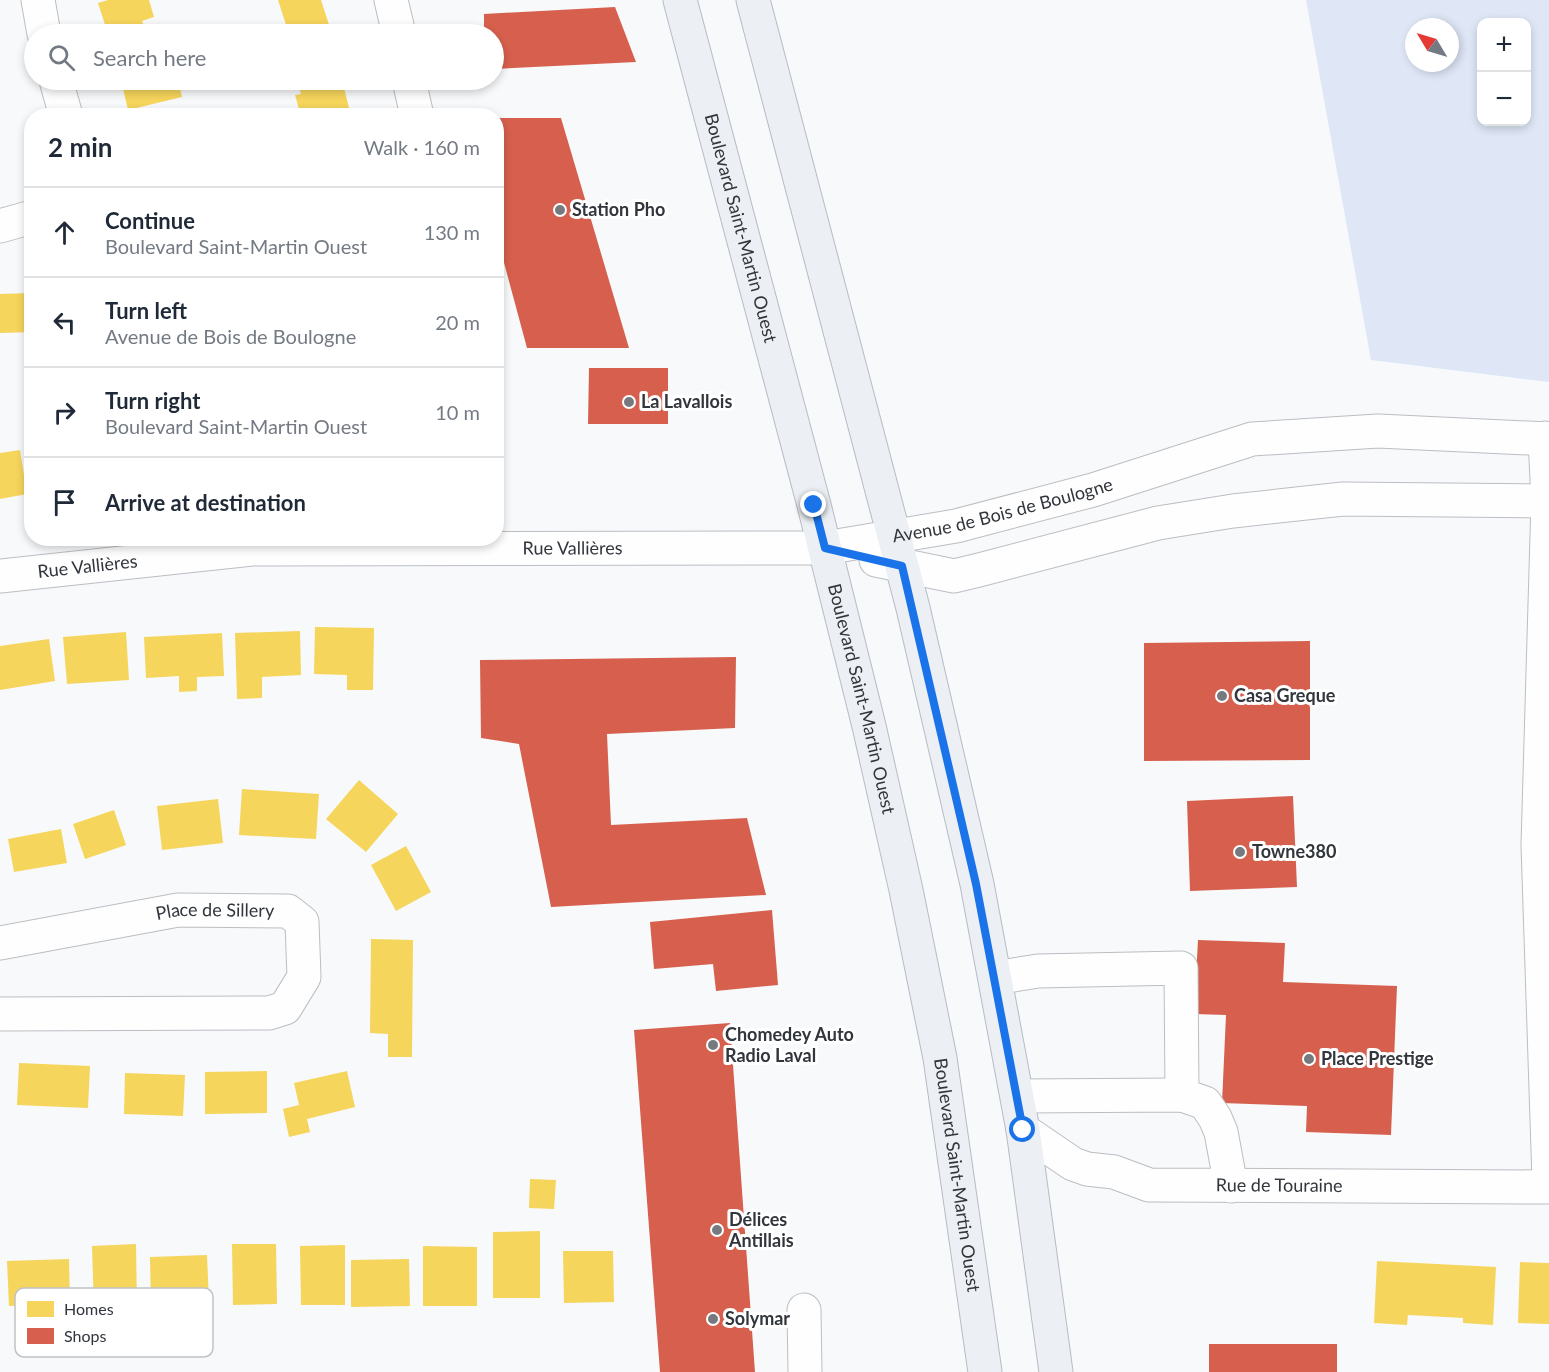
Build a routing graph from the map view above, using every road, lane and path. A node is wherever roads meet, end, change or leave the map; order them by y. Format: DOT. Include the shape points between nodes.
graph roads {
  1 [pos="38,0"];
  2 [pos="391,0"];
  3 [pos="680,0"];
  4 [pos="753,0"];
  5 [pos="42,24"];
  6 [pos="397,24"];
  7 [pos="59,90"];
  8 [pos="411,90"];
  9 [pos="64,108"];
  10 [pos="415,108"];
  11 [pos="24,219"];
  12 [pos="0,226"];
  13 [pos="1547,438"];
  14 [pos="1549,501"];
  15 [pos="504,545"];
  16 [pos="374,546"];
  17 [pos="825,548"];
  18 [pos="899,551"];
  19 [pos="0,576"];
  20 [pos="1544,845"];
  21 [pos="0,943"];
  22 [pos="995,978"];
  23 [pos="0,1014"];
  24 [pos="1182,1095"];
  25 [pos="1018,1096"];
  26 [pos="1023,1130"];
  27 [pos="1549,1181"];
  28 [pos="1231,1186"];
  29 [pos="1549,1187"];
  30 [pos="804,1310"];
  31 [pos="805,1372"];
  32 [pos="986,1372"];
  33 [pos="1056,1372"];
  1 -- 5 [label="street"];
  2 -- 6 [label="street"];
  3 -- 17 [label="main road, Boulevard Saint-Martin Ouest"];
  4 -- 18 [label="main road"];
  7 -- 9 [label="street"];
  8 -- 10 [label="street"];
  11 -- 12 [label="street"];
  13 -- 14 [label="street"];
  13 -- 18 [label="street, Avenue de Bois de Boulogne" via="1378,431 1252,439 1093,490 956,526"];
  14 -- 18 [label="street, Avenue de Bois de Boulogne" via="1343,499 1233,511 1158,523 954,576"];
  14 -- 20 [label="street"];
  15 -- 17 [label="street, Rue Vallières"];
  16 -- 19 [label="street, Rue Vallières" via="252,549"];
  17 -- 18 [label="street, Avenue de Bois de Boulogne"];
  17 -- 32 [label="main road, Boulevard Saint-Martin Ouest" via="917,938 940,1058"];
  18 -- 22 [label="main road"];
  20 -- 27 [label="street"];
  21 -- 23 [label="street, Place de Sillery" via="178,910 288,911 302,922 304,977 285,1008 269,1013"];
  22 -- 24 [label="street" via="1038,971 1181,968"];
  22 -- 25 [label="main road"];
  24 -- 25 [label="street"];
  24 -- 28 [label="street" via="1205,1103 1215,1118"];
  25 -- 26 [label="main road"];
  26 -- 28 [label="street, Rue de Touraine" via="1073,1164 1087,1169 1114,1172 1149,1185"];
  26 -- 33 [label="main road"];
  28 -- 29 [label="street, Rue de Touraine"];
  30 -- 31 [label="street"];
}
